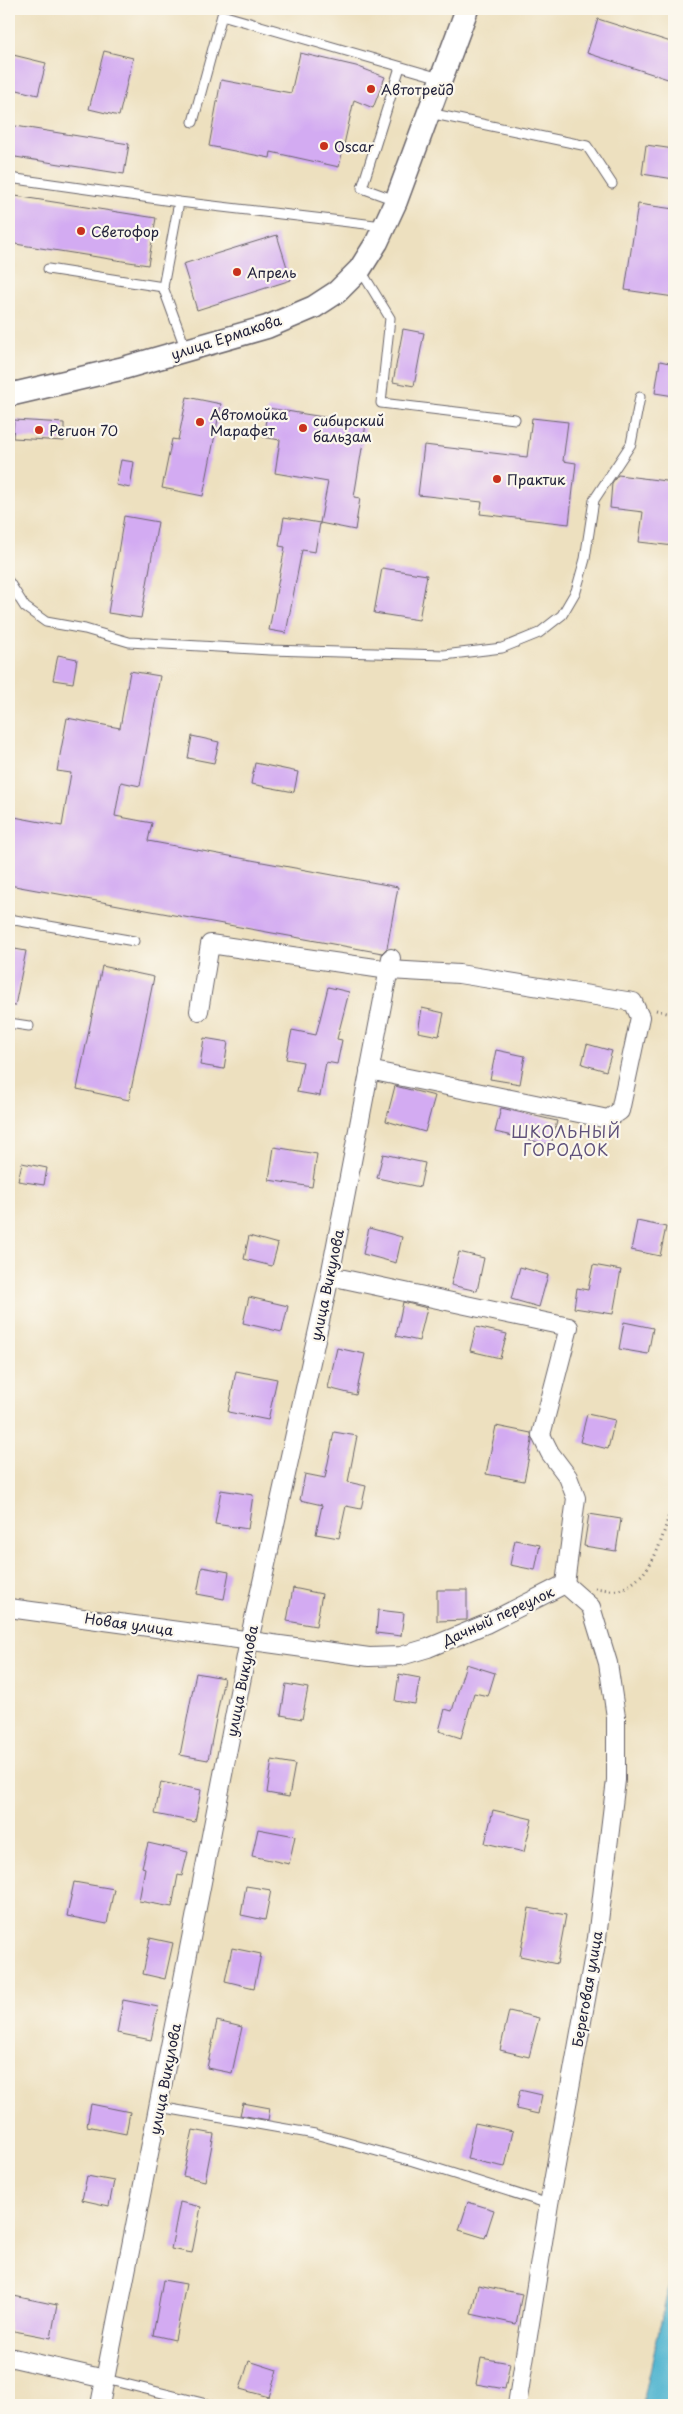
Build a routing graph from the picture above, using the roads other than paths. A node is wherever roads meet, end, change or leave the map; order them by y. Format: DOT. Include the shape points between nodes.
graph roads {
  1 [pos="467,9"];
  2 [pos="400,67"];
  3 [pos="442,79"];
  4 [pos="429,113"];
  5 [pos="193,122"];
  6 [pos="9,178"];
  7 [pos="612,184"];
  8 [pos="396,200"];
  9 [pos="180,202"];
  10 [pos="384,226"];
  11 [pos="48,269"];
  12 [pos="360,269"];
  13 [pos="163,287"];
  14 [pos="186,351"];
  15 [pos="9,395"];
  16 [pos="640,397"];
  17 [pos="515,419"];
  18 [pos="9,582"];
  19 [pos="9,919"];
  20 [pos="134,941"];
  21 [pos="390,964"];
  22 [pos="199,1011"];
  23 [pos="9,1023"];
  24 [pos="29,1026"];
  25 [pos="370,1070"];
  26 [pos="330,1276"];
  27 [pos="565,1584"];
  28 [pos="9,1608"];
  29 [pos="250,1641"];
  30 [pos="159,2108"];
  31 [pos="549,2204"];
  32 [pos="9,2357"];
  33 [pos="105,2379"];
  34 [pos="100,2405"];
  35 [pos="211,2405"];
  36 [pos="517,2405"];
  1 -- 3 [label="street, улица Ермакова"];
  2 -- 3 [label="lane"];
  2 -- 5 [label="lane" via="222,15"];
  2 -- 8 [label="lane" via="362,188"];
  3 -- 4 [label="street, улица Ермакова"];
  4 -- 7 [label="lane" via="586,146"];
  4 -- 8 [label="street, улица Ермакова"];
  6 -- 9 [label="lane"];
  8 -- 10 [label="street, улица Ермакова"];
  9 -- 10 [label="lane"];
  9 -- 13 [label="lane"];
  10 -- 12 [label="street, улица Ермакова"];
  11 -- 13 [label="lane"];
  12 -- 14 [label="street, улица Ермакова" via="337,292 314,306 267,327"];
  12 -- 17 [label="lane" via="390,318 381,403"];
  13 -- 14 [label="lane"];
  14 -- 15 [label="street, улица Ермакова"];
  16 -- 18 [label="lane" via="631,444 594,500 585,559 576,591 562,615 539,633 502,648 444,656 129,642 46,622 26,606"];
  19 -- 20 [label="lane"];
  21 -- 22 [label="street" via="210,944"];
  21 -- 25 [label="street, улица Викулова"];
  21 -- 25 [label="street" via="624,1000 633,1002 640,1017 620,1112 608,1119"];
  23 -- 24 [label="lane"];
  25 -- 26 [label="street, улица Викулова"];
  26 -- 27 [label="street, Дачный переулок" via="569,1327 541,1435 568,1478 576,1498"];
  26 -- 29 [label="street, улица Викулова"];
  27 -- 29 [label="street, Дачный переулок" via="486,1624 400,1656 369,1657"];
  27 -- 31 [label="street, Береговая улица" via="591,1607 608,1663 616,1718 616,1780 597,1938"];
  28 -- 29 [label="street, Новая улица"];
  29 -- 30 [label="street, улица Викулова"];
  30 -- 31 [label="lane" via="315,2134"];
  30 -- 33 [label="street, улица Викулова"];
  31 -- 36 [label="street, Береговая улица"];
  32 -- 33 [label="street"];
  33 -- 34 [label="street, улица Викулова"];
  33 -- 35 [label="lane"];
}
